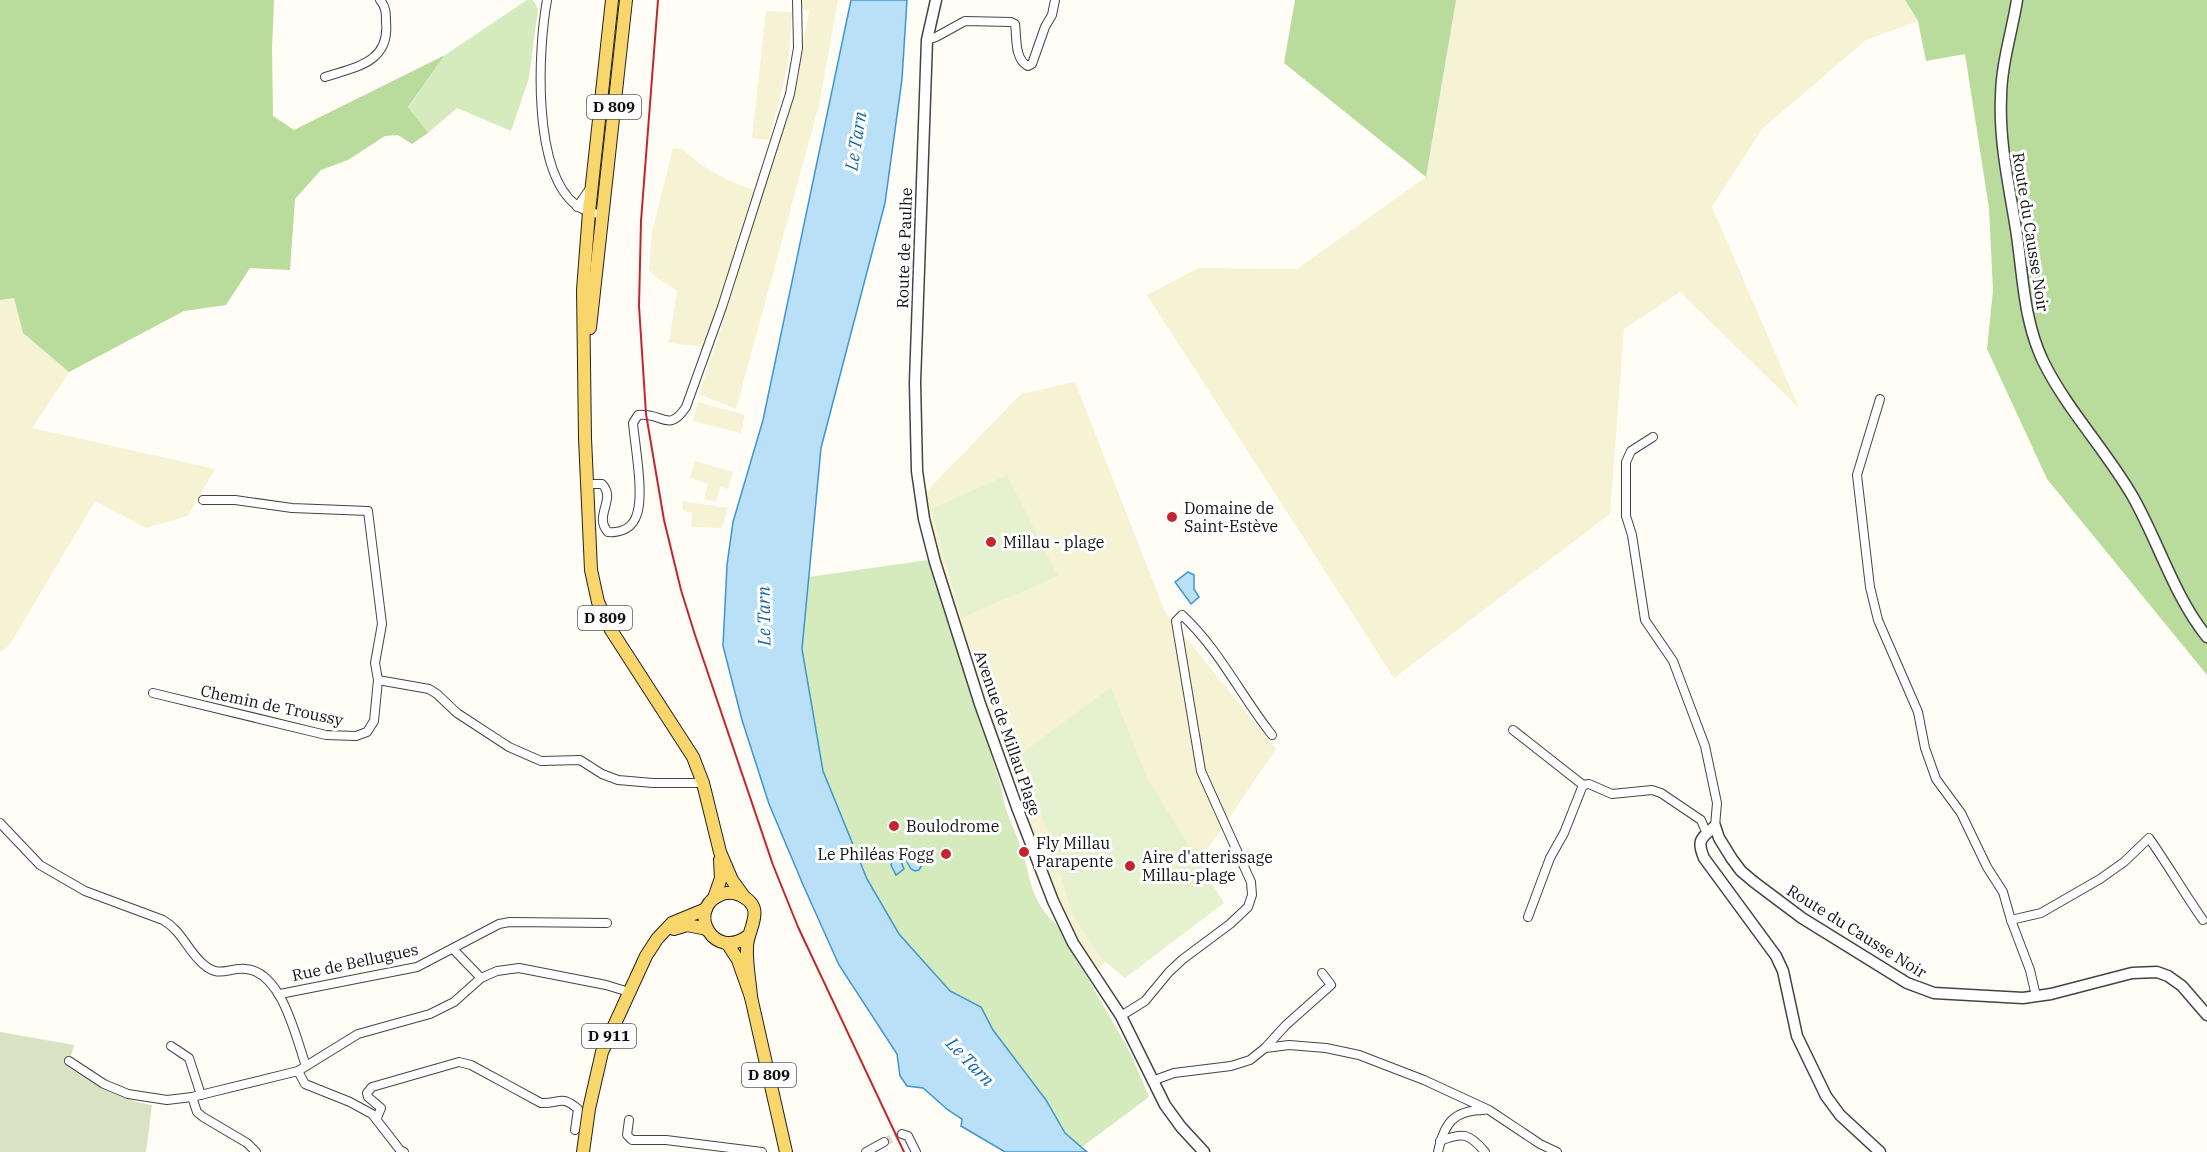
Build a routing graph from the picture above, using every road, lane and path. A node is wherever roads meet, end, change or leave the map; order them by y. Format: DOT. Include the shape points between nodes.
graph roads {
  1 [pos="380,0"];
  2 [pos="547,0"];
  3 [pos="612,0"];
  4 [pos="626,0"];
  5 [pos="797,0"];
  6 [pos="936,0"];
  7 [pos="1055,0"];
  8 [pos="2017,0"];
  9 [pos="927,40"];
  10 [pos="325,77"];
  11 [pos="591,186"];
  12 [pos="577,207"];
  13 [pos="589,212"];
  14 [pos="602,215"];
  15 [pos="585,356"];
  16 [pos="1880,399"];
  17 [pos="1653,436"];
  18 [pos="587,484"];
  19 [pos="920,498"];
  20 [pos="203,500"];
  21 [pos="2207,637"];
  22 [pos="378,680"];
  23 [pos="153,693"];
  24 [pos="1513,730"];
  25 [pos="1272,735"];
  26 [pos="703,783"];
  27 [pos="1583,785"];
  28 [pos="0,823"];
  29 [pos="1711,830"];
  30 [pos="720,852"];
  31 [pos="714,898"];
  32 [pos="745,898"];
  33 [pos="706,909"];
  34 [pos="1528,917"];
  35 [pos="2011,920"];
  36 [pos="2203,920"];
  37 [pos="607,923"];
  38 [pos="707,929"];
  39 [pos="664,932"];
  40 [pos="748,936"];
  41 [pos="727,943"];
  42 [pos="454,950"];
  43 [pos="1322,973"];
  44 [pos="481,978"];
  45 [pos="629,992"];
  46 [pos="280,994"];
  47 [pos="2036,996"];
  48 [pos="752,997"];
  49 [pos="2207,1015"];
  50 [pos="1121,1016"];
  51 [pos="171,1046"];
  52 [pos="1265,1048"];
  53 [pos="69,1062"];
  54 [pos="306,1066"];
  55 [pos="298,1071"];
  56 [pos="1152,1081"];
  57 [pos="196,1096"];
  58 [pos="1489,1110"];
  59 [pos="377,1118"];
  60 [pos="629,1120"];
  61 [pos="576,1130"];
  62 [pos="902,1134"];
  63 [pos="675,1141"];
  64 [pos="1440,1141"];
  65 [pos="884,1142"];
  66 [pos="401,1151"];
  67 [pos="256,1152"];
  68 [pos="583,1152"];
  69 [pos="676,1152"];
  70 [pos="762,1152"];
  71 [pos="786,1152"];
  72 [pos="866,1152"];
  73 [pos="916,1152"];
  74 [pos="1204,1152"];
  75 [pos="1438,1152"];
  76 [pos="1485,1152"];
  77 [pos="1557,1152"];
  78 [pos="1880,1152"];
  1 -- 10 [label="street" via="385,6 387,28 383,48 371,61"];
  2 -- 12 [label="street" via="542,128 554,175"];
  3 -- 11 [label="main road, D 809"];
  4 -- 14 [label="main road, D 809"];
  5 -- 18 [label="street" via="798,48 790,94 686,407 678,419 670,422 646,414 638,415 633,423 639,493 638,513 631,525 618,533 608,532 602,515 608,490 602,484"];
  6 -- 9 [label="street, Route de Paulhe"];
  7 -- 9 [label="street" via="1028,66 1018,54 1016,24 1011,22 964,21"];
  8 -- 21 [label="street, Route du Causse Noir" via="2000,97 2001,129 2025,304 2035,339 2060,390 2127,487 2185,603"];
  9 -- 19 [label="street, Route de Paulhe" via="916,326"];
  11 -- 12 [label="street"];
  11 -- 13 [label="main road, D 809"];
  12 -- 13 [label="street"];
  13 -- 14 [label="street"];
  13 -- 15 [label="main road, D 809" via="582,328"];
  14 -- 15 [label="main road, D 809"];
  15 -- 18 [label="main road, D 809"];
  16 -- 35 [label="street" via="1857,475 1870,587 1878,620 1918,712 1936,780 1961,813 2004,892"];
  17 -- 29 [label="street" via="1631,451 1626,462 1626,516 1646,620 1673,661 1705,746 1717,803"];
  18 -- 26 [label="main road, D 809" via="591,570 598,602 693,757"];
  19 -- 50 [label="street, Avenue de Millau Plage" via="950,612 1043,877 1073,943"];
  20 -- 22 [label="street, Chemin de Troussy" via="368,511 382,624 375,663"];
  22 -- 23 [label="street, Chemin de Troussy" via="374,721 367,732 356,736 326,735 282,726 248,714"];
  22 -- 26 [label="street" via="429,688 457,713 509,747 541,761 580,760 618,780"];
  24 -- 27 [label="street"];
  25 -- 50 [label="street" via="1202,633 1182,615 1176,621 1201,771 1251,882 1252,894 1248,907 1230,924 1183,959 1145,1002"];
  26 -- 30 [label="main road, D 809"];
  27 -- 29 [label="street" via="1612,794 1652,790 1661,793"];
  27 -- 34 [label="street"];
  28 -- 46 [label="street" via="40,865 85,891 175,927 202,964 216,972 246,969 258,973"];
  29 -- 47 [label="street, Route du Causse Noir" via="1741,871 1763,889 1907,983 1934,993"];
  29 -- 78 [label="street" via="1701,837 1704,858 1776,956 1797,1036 1826,1096 1840,1115"];
  30 -- 31 [label="main road, D 809" via="721,878"];
  30 -- 32 [label="main road, D 809"];
  31 -- 32 [label="main road" via="730,893"];
  31 -- 33 [label="main road"];
  32 -- 40 [label="main road" via="755,916"];
  33 -- 38 [label="main road"];
  33 -- 39 [label="main road, D 911" via="677,919"];
  35 -- 36 [label="street" via="2041,913 2100,879 2149,838"];
  35 -- 47 [label="street"];
  37 -- 42 [label="street, Rue de Bellugues" via="510,922 499,924"];
  38 -- 39 [label="main road" via="687,925"];
  38 -- 41 [label="main road" via="715,939"];
  39 -- 45 [label="main road, D 911" via="652,945"];
  40 -- 41 [label="main road"];
  40 -- 48 [label="main road, D 809"];
  41 -- 48 [label="main road, D 809"];
  42 -- 44 [label="street"];
  42 -- 46 [label="street, Rue de Bellugues" via="417,968"];
  43 -- 52 [label="street" via="1331,985"];
  44 -- 45 [label="street" via="519,968"];
  44 -- 54 [label="street" via="454,1002 430,1014 358,1034"];
  45 -- 68 [label="main road, D 911" via="595,1076"];
  46 -- 54 [label="street"];
  47 -- 49 [label="street, Route du Causse Noir" via="2132,973 2157,972 2182,987"];
  48 -- 71 [label="main road, D 809"];
  50 -- 56 [label="street, Avenue de Millau Plage"];
  51 -- 57 [label="street" via="189,1058"];
  52 -- 56 [label="street" via="1250,1060 1231,1066 1174,1073"];
  52 -- 58 [label="street" via="1326,1048 1359,1055"];
  53 -- 57 [label="street" via="128,1095 167,1100"];
  54 -- 55 [label="street"];
  55 -- 57 [label="street"];
  55 -- 59 [label="street" via="305,1084"];
  56 -- 74 [label="street, Avenue de Millau Plage" via="1173,1116"];
  57 -- 67 [label="street" via="197,1112"];
  58 -- 64 [label="street" via="1467,1110 1450,1120"];
  58 -- 77 [label="street"];
  59 -- 61 [label="street" via="381,1108 367,1093 372,1087 459,1062 541,1103 568,1100 578,1109"];
  59 -- 66 [label="street"];
  60 -- 63 [label="street" via="627,1135 632,1140"];
  62 -- 73 [label="street" via="908,1136"];
  63 -- 69 [label="street"];
  63 -- 70 [label="street"];
  64 -- 75 [label="street"];
  64 -- 76 [label="street" via="1458,1134 1474,1138"];
  65 -- 72 [label="street"];
}
